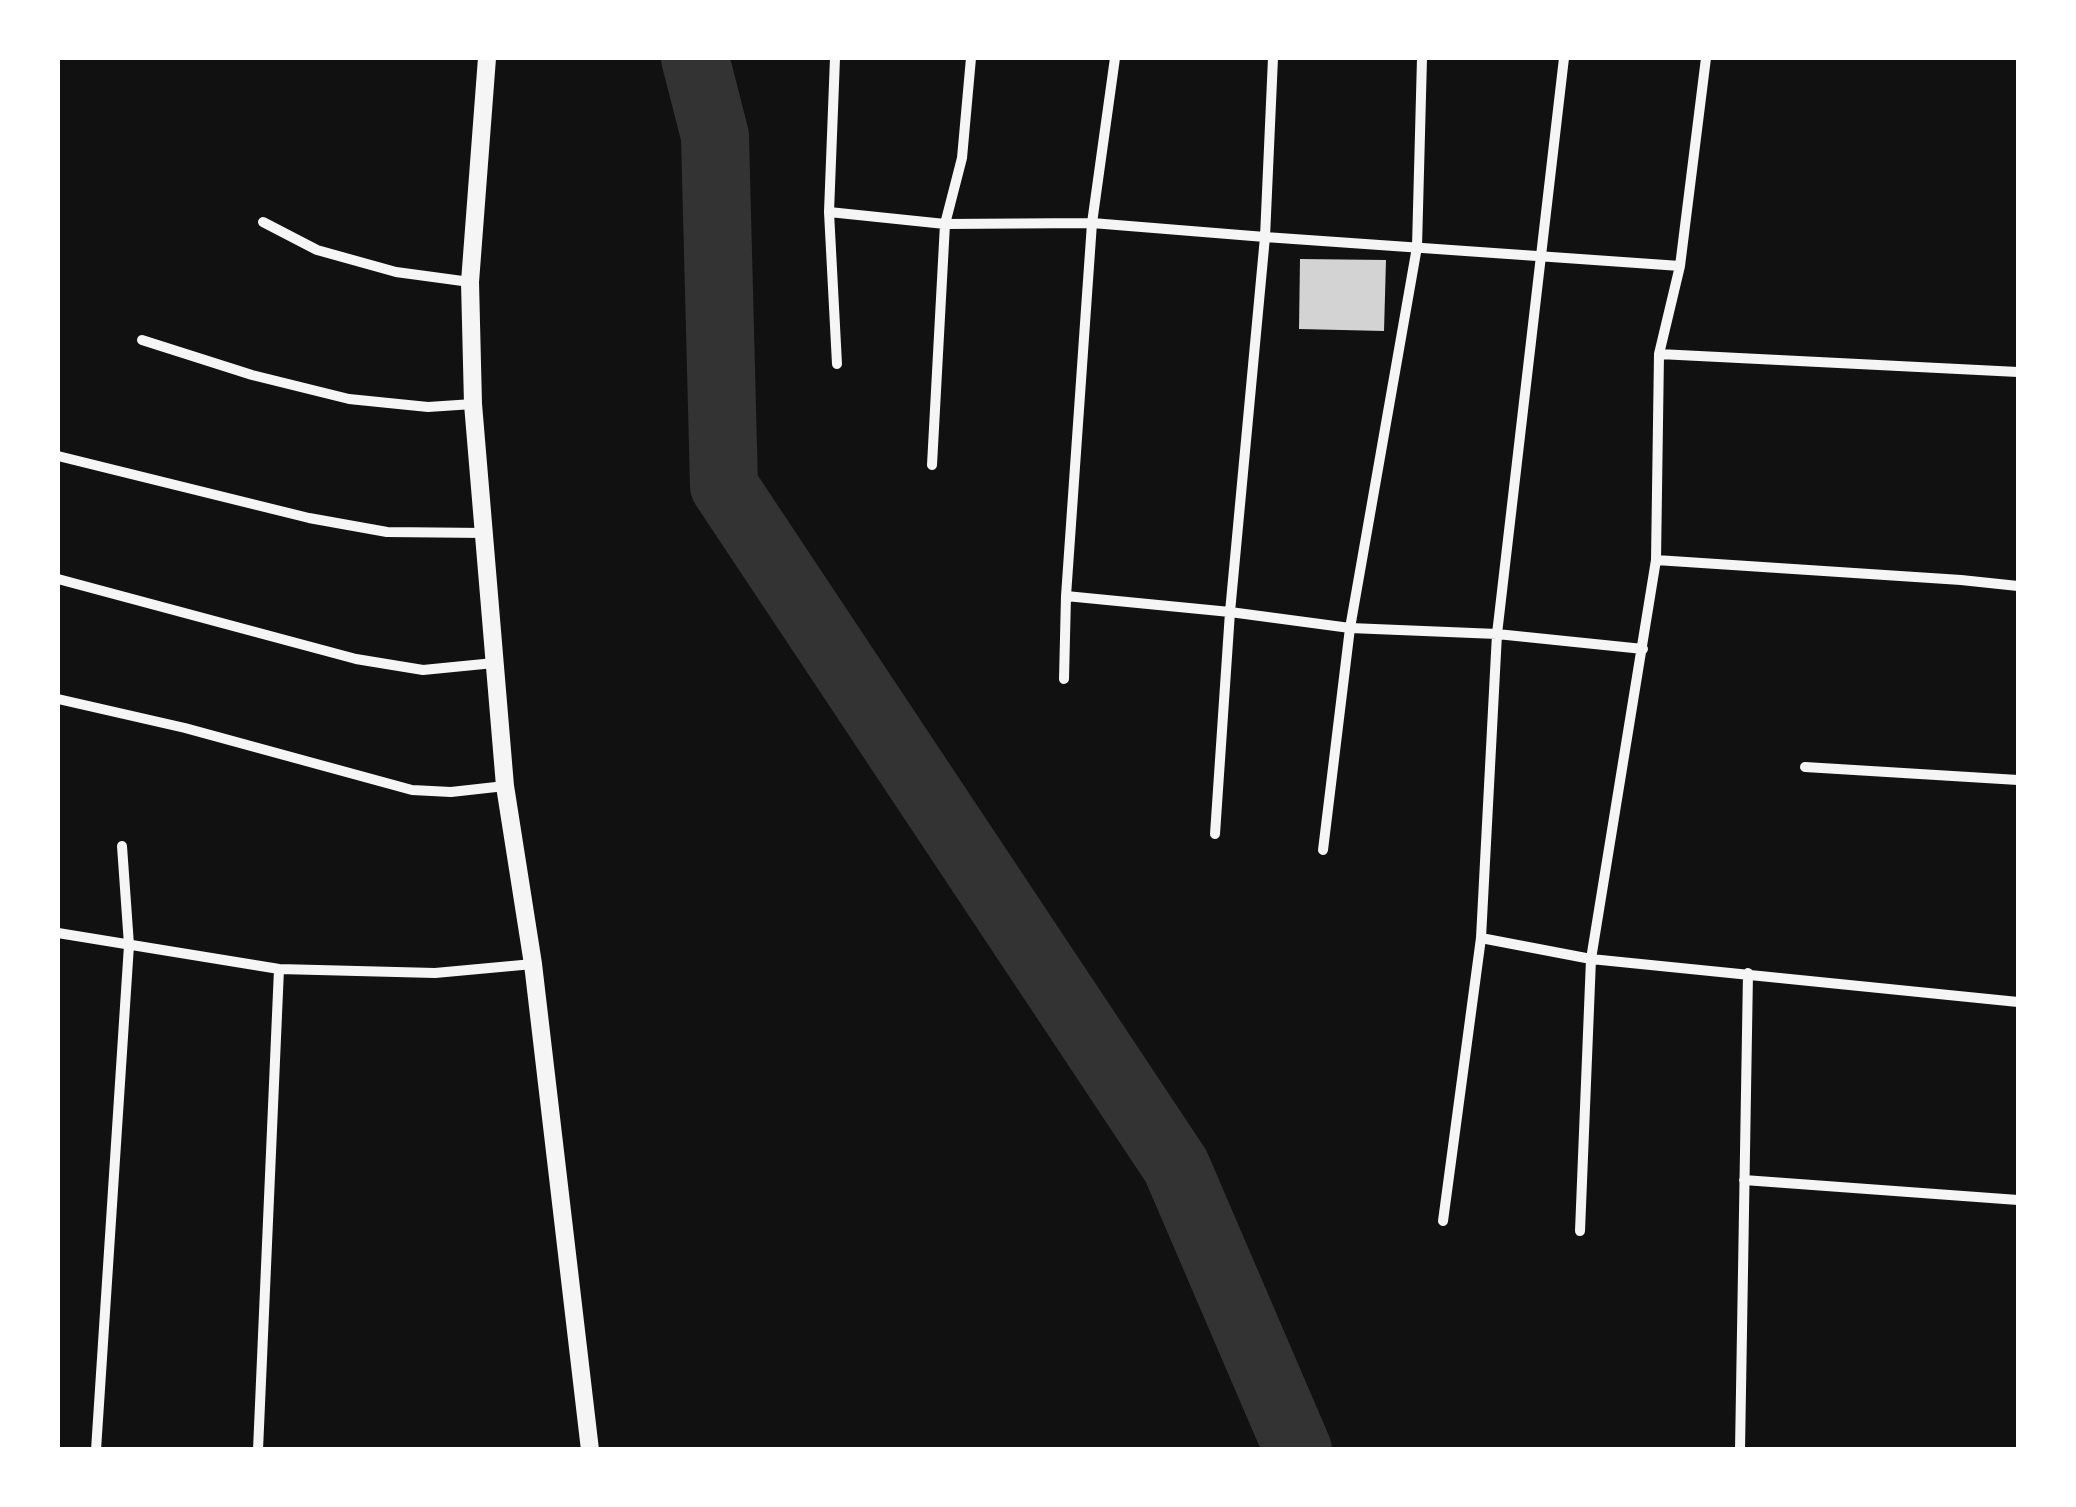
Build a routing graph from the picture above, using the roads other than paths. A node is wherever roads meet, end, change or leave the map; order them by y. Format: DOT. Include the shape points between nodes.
graph roads {
  1 [pos="487,58"];
  2 [pos="835,58"];
  3 [pos="971,58"];
  4 [pos="1115,58"];
  5 [pos="1274,58"];
  6 [pos="1422,58"];
  7 [pos="1564,58"];
  8 [pos="1706,58"];
  9 [pos="829,212"];
  10 [pos="263,222"];
  11 [pos="1092,222"];
  12 [pos="945,224"];
  13 [pos="1266,237"];
  14 [pos="1416,247"];
  15 [pos="1542,255"];
  16 [pos="1680,266"];
  17 [pos="470,282"];
  18 [pos="142,340"];
  19 [pos="1659,354"];
  20 [pos="836,364"];
  21 [pos="2018,372"];
  22 [pos="473,404"];
  23 [pos="58,456"];
  24 [pos="932,465"];
  25 [pos="485,533"];
  26 [pos="1656,560"];
  27 [pos="58,579"];
  28 [pos="2018,586"];
  29 [pos="1066,596"];
  30 [pos="1230,612"];
  31 [pos="1350,628"];
  32 [pos="1497,634"];
  33 [pos="1643,648"];
  34 [pos="494,662"];
  35 [pos="1064,679"];
  36 [pos="58,699"];
  37 [pos="1805,767"];
  38 [pos="2018,780"];
  39 [pos="505,786"];
  40 [pos="1214,834"];
  41 [pos="122,846"];
  42 [pos="1324,850"];
  43 [pos="58,933"];
  44 [pos="1482,938"];
  45 [pos="129,945"];
  46 [pos="1591,958"];
  47 [pos="532,964"];
  48 [pos="279,970"];
  49 [pos="1748,973"];
  50 [pos="2018,1002"];
  51 [pos="1744,1180"];
  52 [pos="2018,1200"];
  53 [pos="1444,1221"];
  54 [pos="1580,1230"];
  55 [pos="96,1450"];
  56 [pos="258,1450"];
  57 [pos="590,1450"];
  58 [pos="1740,1450"];
  1 -- 17 [label="street"];
  2 -- 9 [label="street"];
  3 -- 12 [label="street" via="962,158"];
  4 -- 11 [label="street"];
  5 -- 13 [label="street"];
  6 -- 14 [label="street"];
  7 -- 15 [label="street"];
  8 -- 16 [label="street"];
  9 -- 12 [label="street"];
  9 -- 20 [label="street"];
  10 -- 17 [label="street" via="317,250 396,272"];
  11 -- 12 [label="street"];
  11 -- 13 [label="street"];
  11 -- 29 [label="street"];
  12 -- 24 [label="street"];
  13 -- 14 [label="street"];
  13 -- 30 [label="street"];
  14 -- 15 [label="street"];
  14 -- 31 [label="street"];
  15 -- 16 [label="street"];
  15 -- 32 [label="street"];
  16 -- 19 [label="street"];
  17 -- 22 [label="street"];
  18 -- 22 [label="street" via="349,399"];
  19 -- 21 [label="street"];
  19 -- 26 [label="street"];
  22 -- 25 [label="street"];
  23 -- 25 [label="street" via="309,518 387,532"];
  25 -- 34 [label="street"];
  26 -- 28 [label="street"];
  26 -- 33 [label="street"];
  27 -- 34 [label="street" via="356,659 423,670"];
  29 -- 30 [label="street"];
  29 -- 35 [label="street"];
  30 -- 31 [label="street"];
  30 -- 40 [label="street"];
  31 -- 32 [label="street"];
  31 -- 42 [label="street"];
  32 -- 33 [label="street"];
  32 -- 44 [label="street"];
  33 -- 46 [label="street"];
  34 -- 39 [label="street"];
  36 -- 39 [label="street" via="412,790"];
  37 -- 38 [label="street"];
  39 -- 47 [label="street"];
  41 -- 45 [label="street"];
  43 -- 45 [label="street"];
  44 -- 46 [label="street"];
  44 -- 53 [label="street"];
  45 -- 48 [label="street"];
  45 -- 55 [label="street"];
  46 -- 49 [label="street"];
  46 -- 54 [label="street"];
  47 -- 48 [label="street" via="436,973"];
  47 -- 57 [label="street"];
  48 -- 56 [label="street"];
  49 -- 50 [label="street"];
  49 -- 51 [label="street"];
  51 -- 52 [label="street"];
  51 -- 58 [label="street"];
}
